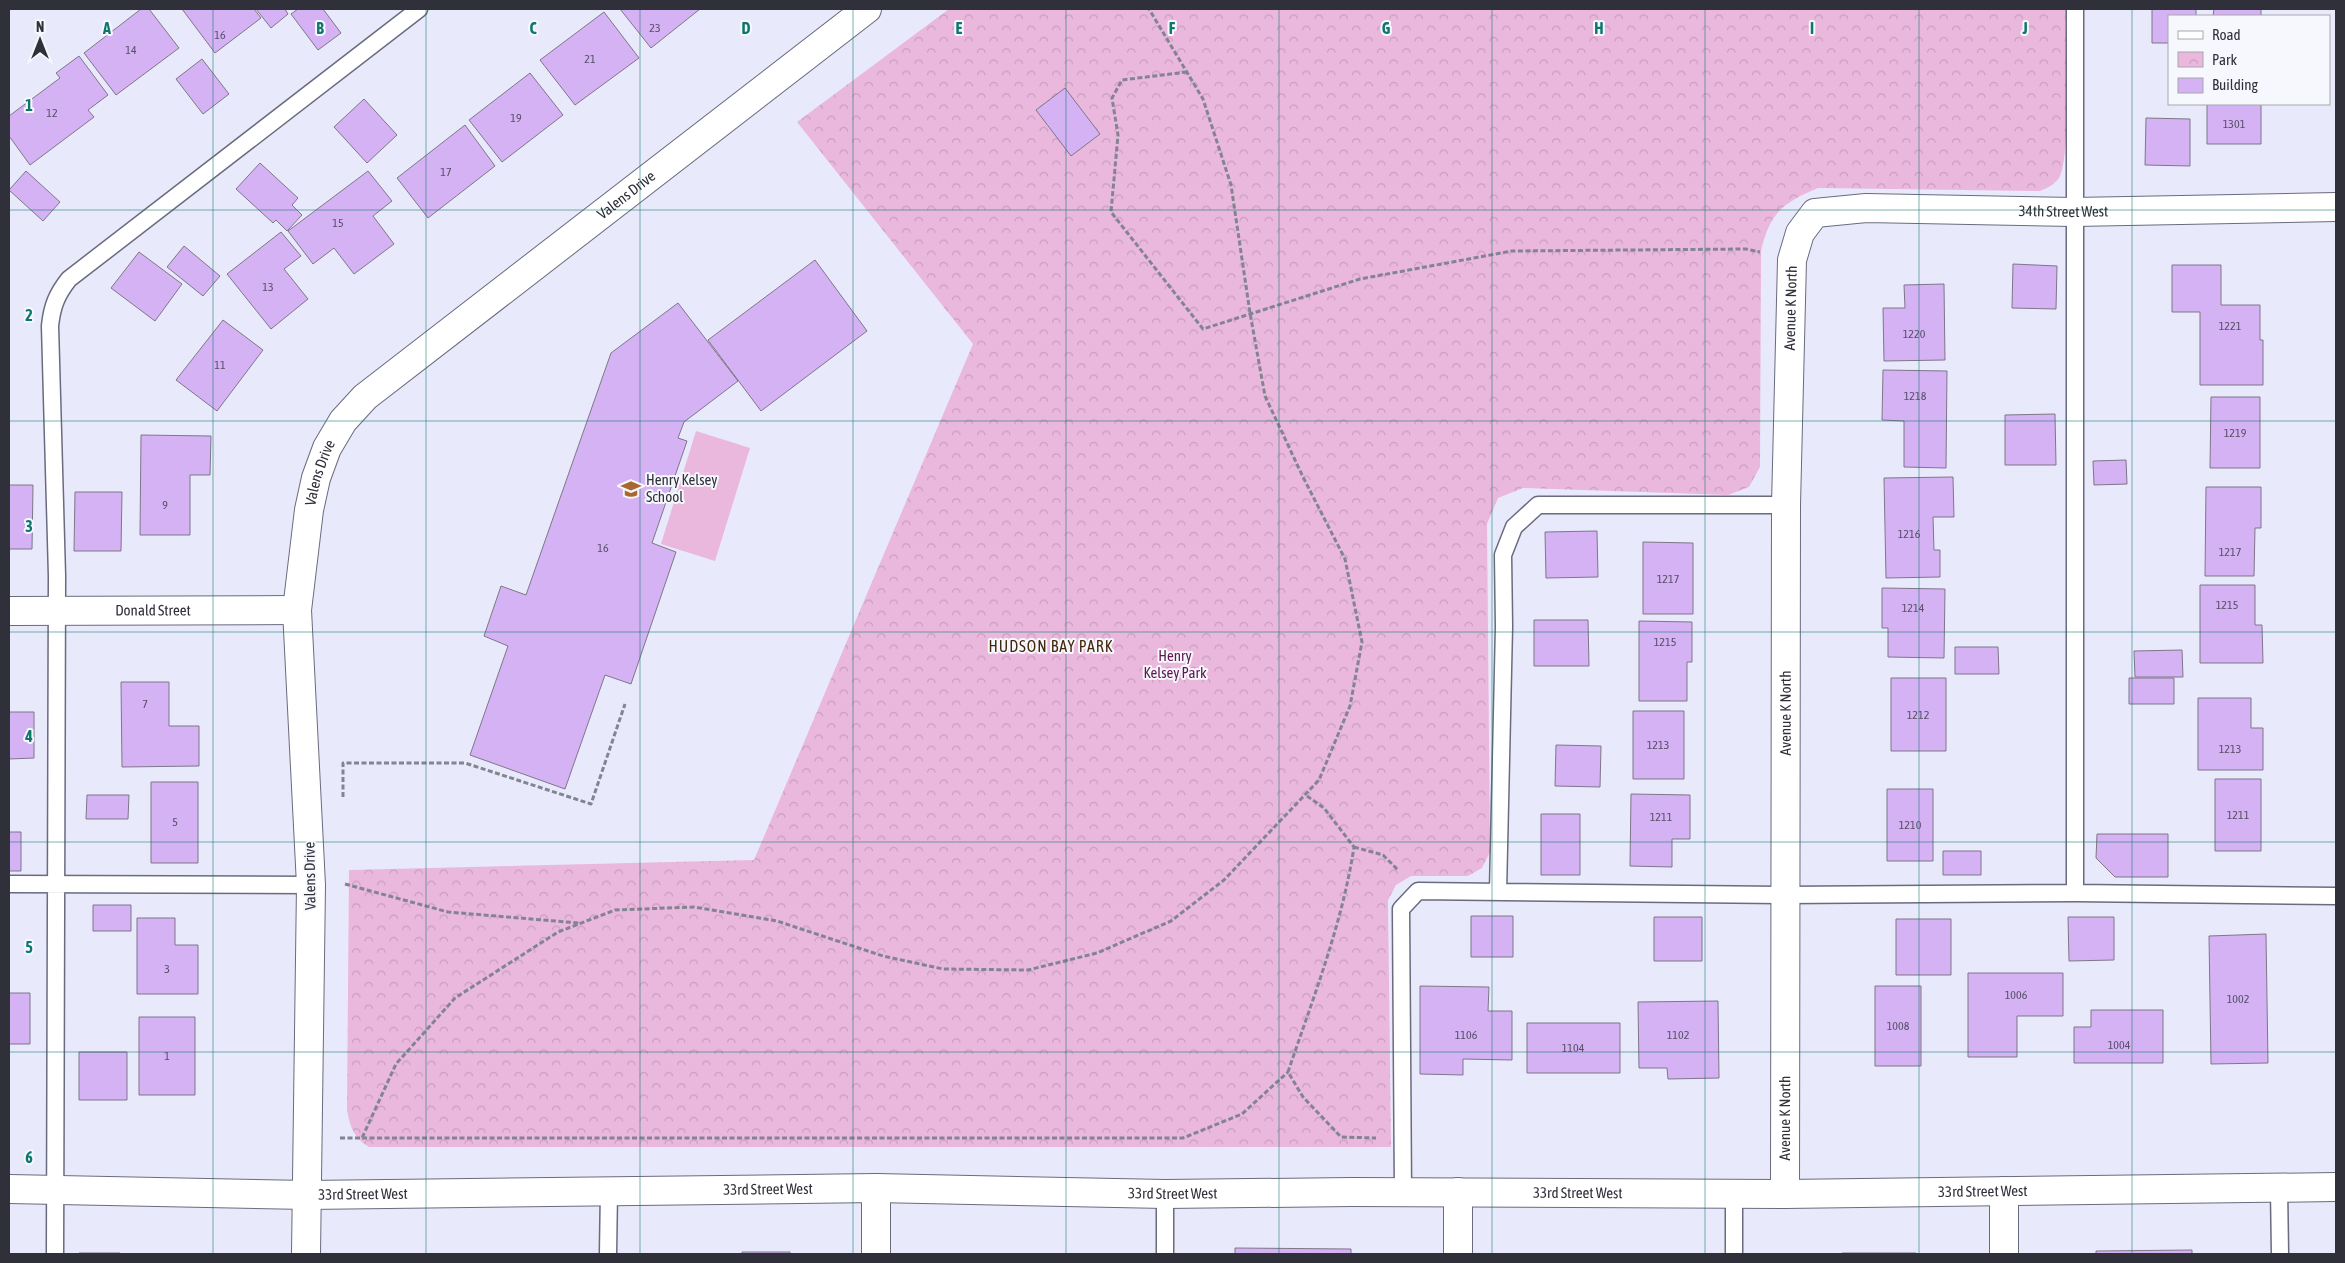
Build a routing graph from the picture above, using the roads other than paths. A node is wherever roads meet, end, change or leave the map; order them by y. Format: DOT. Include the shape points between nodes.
graph roads {
  1 [pos="419,9"];
  2 [pos="2076,9"];
  3 [pos="856,12"];
  4 [pos="2336,207"];
  5 [pos="2074,212"];
  6 [pos="1800,233"];
  7 [pos="1786,505"];
  8 [pos="57,610"];
  9 [pos="297,610"];
  10 [pos="9,611"];
  11 [pos="9,884"];
  12 [pos="57,884"];
  13 [pos="311,885"];
  14 [pos="1498,892"];
  15 [pos="2075,893"];
  16 [pos="1784,895"];
  17 [pos="2336,896"];
  18 [pos="2336,1187"];
  19 [pos="876,1188"];
  20 [pos="2279,1188"];
  21 [pos="9,1189"];
  22 [pos="56,1189"];
  23 [pos="610,1190"];
  24 [pos="2004,1190"];
  25 [pos="1458,1192"];
  26 [pos="1734,1192"];
  27 [pos="1165,1194"];
  28 [pos="1403,1194"];
  29 [pos="1785,1194"];
  30 [pos="307,1195"];
  31 [pos="55,1254"];
  32 [pos="306,1254"];
  33 [pos="608,1254"];
  34 [pos="876,1254"];
  35 [pos="1165,1254"];
  36 [pos="1458,1254"];
  37 [pos="1734,1254"];
  38 [pos="2004,1254"];
  39 [pos="2280,1254"];
  1 -- 8 [label="lane" via="84,267 58,292 50,326"];
  2 -- 5 [label="lane"];
  3 -- 9 [label="street, Valens Drive" via="364,397 343,421 327,448 316,478 308,510"];
  4 -- 5 [label="street, 34th Street West"];
  5 -- 6 [label="street, 34th Street West" via="1866,208 1815,213"];
  5 -- 15 [label="lane"];
  6 -- 7 [label="street, Avenue K North" via="1792,260"];
  7 -- 14 [label="lane" via="1538,505 1514,527 1503,555"];
  7 -- 16 [label="street, Avenue K North"];
  8 -- 9 [label="street, Donald Street"];
  8 -- 10 [label="street, Donald Street"];
  8 -- 12 [label="lane"];
  9 -- 13 [label="street, Valens Drive"];
  11 -- 12 [label="lane"];
  12 -- 13 [label="lane"];
  12 -- 22 [label="lane"];
  13 -- 30 [label="street, Valens Drive"];
  14 -- 16 [label="lane"];
  14 -- 28 [label="lane" via="1418,891 1402,908"];
  15 -- 16 [label="lane"];
  15 -- 17 [label="lane"];
  16 -- 29 [label="street, Avenue K North"];
  18 -- 20 [label="street, 33rd Street West"];
  19 -- 23 [label="street, 33rd Street West"];
  19 -- 27 [label="street, 33rd Street West"];
  19 -- 34 [label="street"];
  20 -- 24 [label="street, 33rd Street West"];
  20 -- 39 [label="lane"];
  21 -- 22 [label="street, 33rd Street West"];
  22 -- 30 [label="street, 33rd Street West"];
  22 -- 31 [label="lane"];
  23 -- 30 [label="street, 33rd Street West"];
  23 -- 33 [label="lane"];
  24 -- 29 [label="street, 33rd Street West"];
  24 -- 38 [label="street"];
  25 -- 26 [label="street, 33rd Street West"];
  25 -- 28 [label="street, 33rd Street West"];
  25 -- 36 [label="street"];
  26 -- 29 [label="street, 33rd Street West"];
  26 -- 37 [label="lane"];
  27 -- 28 [label="street, 33rd Street West"];
  27 -- 35 [label="lane"];
  30 -- 32 [label="street, Valens Drive"];
}
